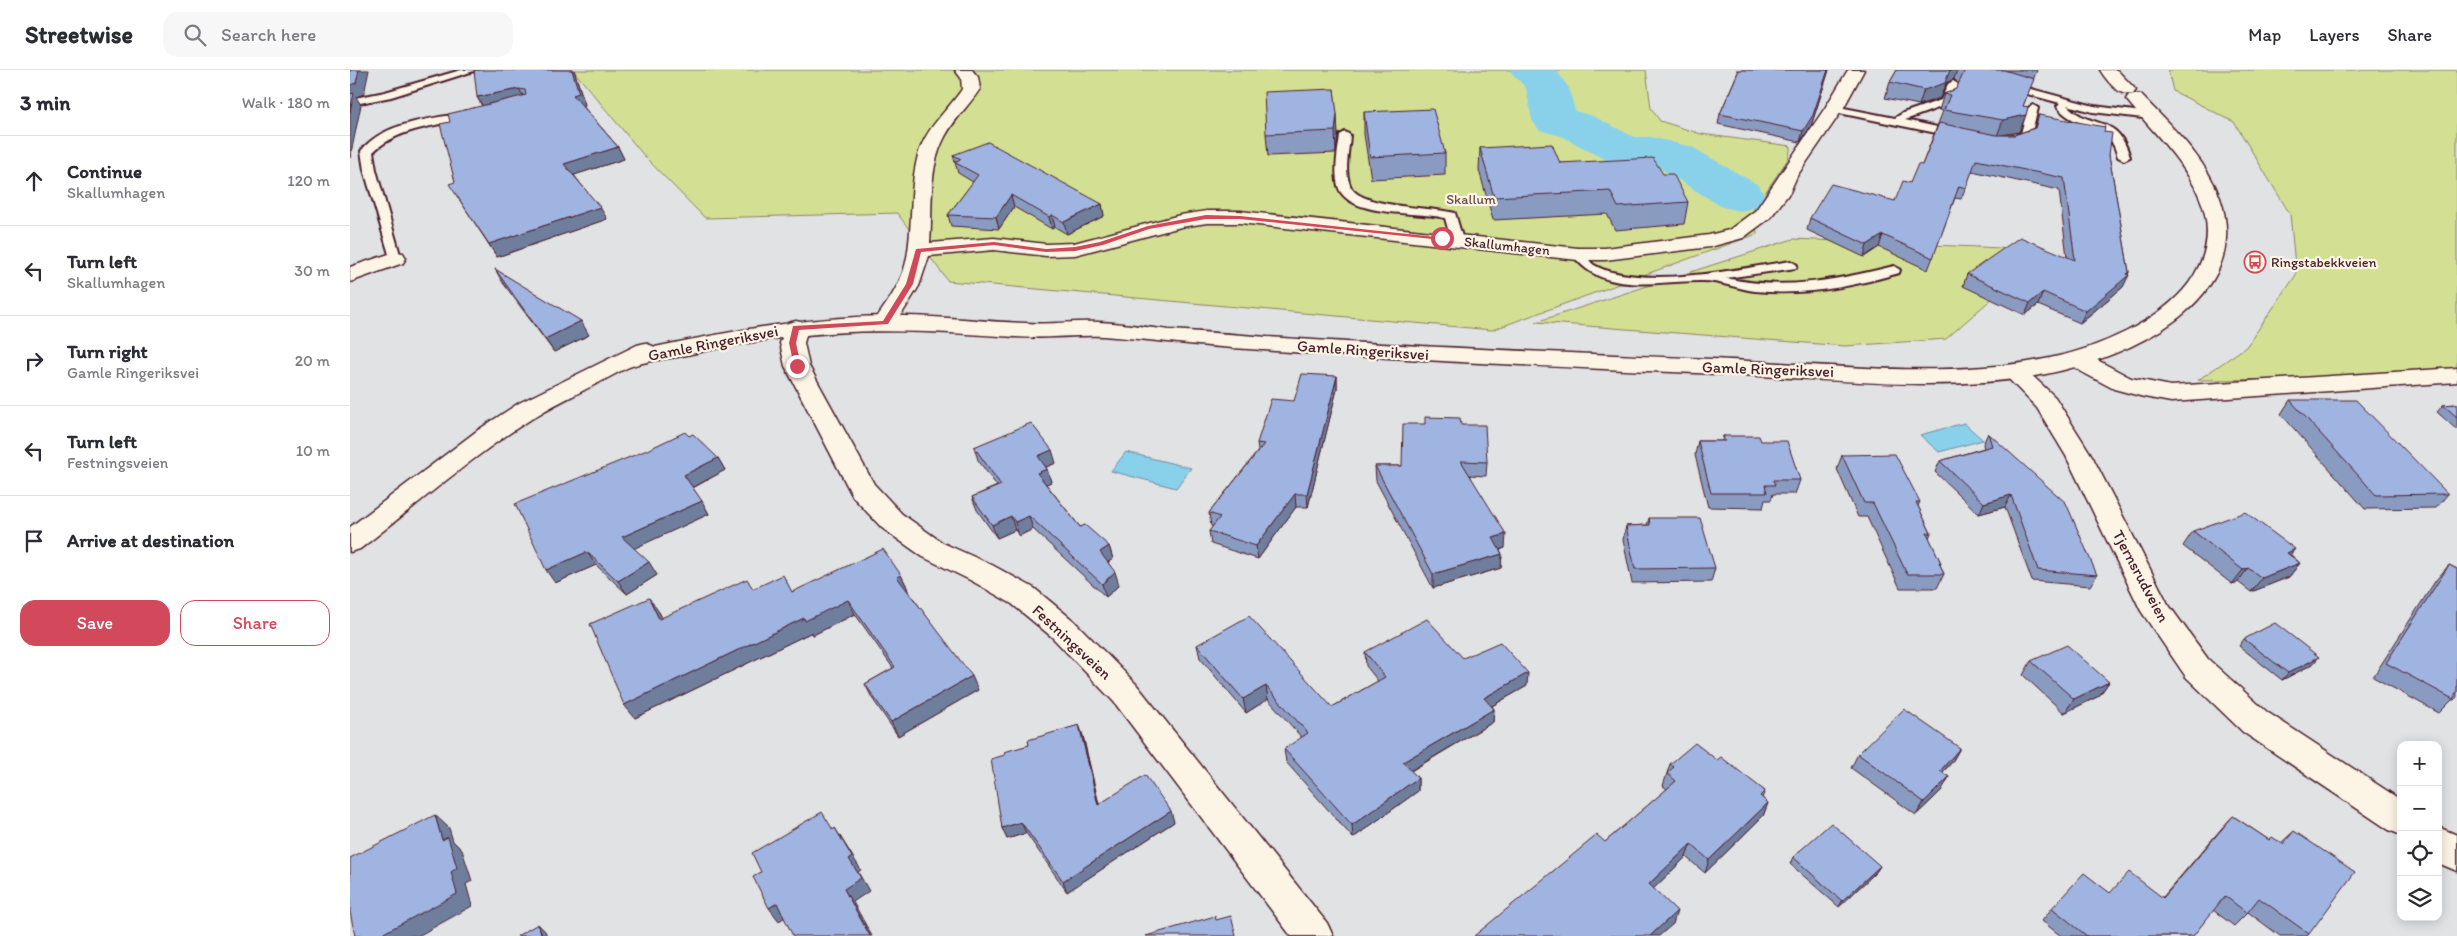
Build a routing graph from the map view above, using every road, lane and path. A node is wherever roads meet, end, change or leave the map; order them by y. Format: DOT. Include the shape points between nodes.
graph roads {
  1 [pos="472,70"];
  2 [pos="963,70"];
  3 [pos="1856,70"];
  4 [pos="2108,70"];
  5 [pos="1996,83"];
  6 [pos="1953,84"];
  7 [pos="350,102"];
  8 [pos="2063,102"];
  9 [pos="2033,108"];
  10 [pos="1834,109"];
  11 [pos="483,113"];
  12 [pos="2151,116"];
  13 [pos="1897,122"];
  14 [pos="1345,136"];
  15 [pos="1971,137"];
  16 [pos="2002,142"];
  17 [pos="2124,157"];
  18 [pos="1457,240"];
  19 [pos="918,250"];
  20 [pos="1578,254"];
  21 [pos="395,258"];
  22 [pos="1791,265"];
  23 [pos="1894,270"];
  24 [pos="350,275"];
  25 [pos="1702,276"];
  26 [pos="891,314"];
  27 [pos="796,328"];
  28 [pos="629,359"];
  29 [pos="2078,359"];
  30 [pos="2014,372"];
  31 [pos="2457,375"];
  32 [pos="350,542"];
  33 [pos="2397,816"];
  34 [pos="2442,846"];
  35 [pos="2457,855"];
  36 [pos="1314,936"];
  1 -- 7 [label="lane"];
  2 -- 19 [label="street" via="969,77 971,89 937,132 929,151"];
  3 -- 10 [label="street, Skallumhagen"];
  4 -- 12 [label="street, Gamle Ringeriksvei"];
  5 -- 8 [label="lane"];
  6 -- 13 [label="lane" via="1945,102"];
  8 -- 12 [label="lane"];
  8 -- 17 [label="lane" via="2066,112 2101,125 2114,134 2122,143"];
  9 -- 16 [label="lane" via="2026,135"];
  10 -- 13 [label="lane"];
  10 -- 20 [label="street, Skallumhagen" via="1763,214 1736,234 1710,241 1605,254"];
  11 -- 21 [label="lane" via="382,137 367,151"];
  12 -- 29 [label="street, Gamle Ringeriksvei" via="2196,169 2204,185 2218,226 2216,249 2209,269 2182,306 2162,322 2112,348"];
  13 -- 15 [label="lane"];
  14 -- 18 [label="lane" via="1343,178 1346,190 1361,202 1382,208 1431,210 1451,216"];
  18 -- 19 [label="street, Skallumhagen" via="1240,217 1206,217 1148,228 1075,249 1046,250 994,244"];
  18 -- 20 [label="street, Skallumhagen"];
  19 -- 26 [label="street" via="910,284"];
  20 -- 25 [label="lane" via="1590,268 1625,279 1654,282"];
  21 -- 24 [label="street"];
  22 -- 25 [label="lane"];
  23 -- 25 [label="lane" via="1844,282 1767,289"];
  26 -- 27 [label="street, Gamle Ringeriksvei"];
  26 -- 28 [label="street, Gamle Ringeriksvei" via="814,308 751,316 664,340"];
  26 -- 30 [label="street, Gamle Ringeriksvei" via="942,324 1046,331 1095,329 1467,357 1940,375"];
  27 -- 28 [label="street, Gamle Ringeriksvei"];
  27 -- 36 [label="street, Festningsveien" via="792,343 797,366 863,490 892,521 933,550 1023,596 1063,629 1125,693"];
  28 -- 32 [label="street, Gamle Ringeriksvei" via="528,409 487,436"];
  29 -- 30 [label="street, Gamle Ringeriksvei"];
  29 -- 31 [label="street" via="2110,379 2139,390 2171,394"];
  30 -- 33 [label="street, Tjernsrudveien" via="2046,403 2079,456 2156,611 2198,668 2255,722"];
  34 -- 35 [label="street"];
}
